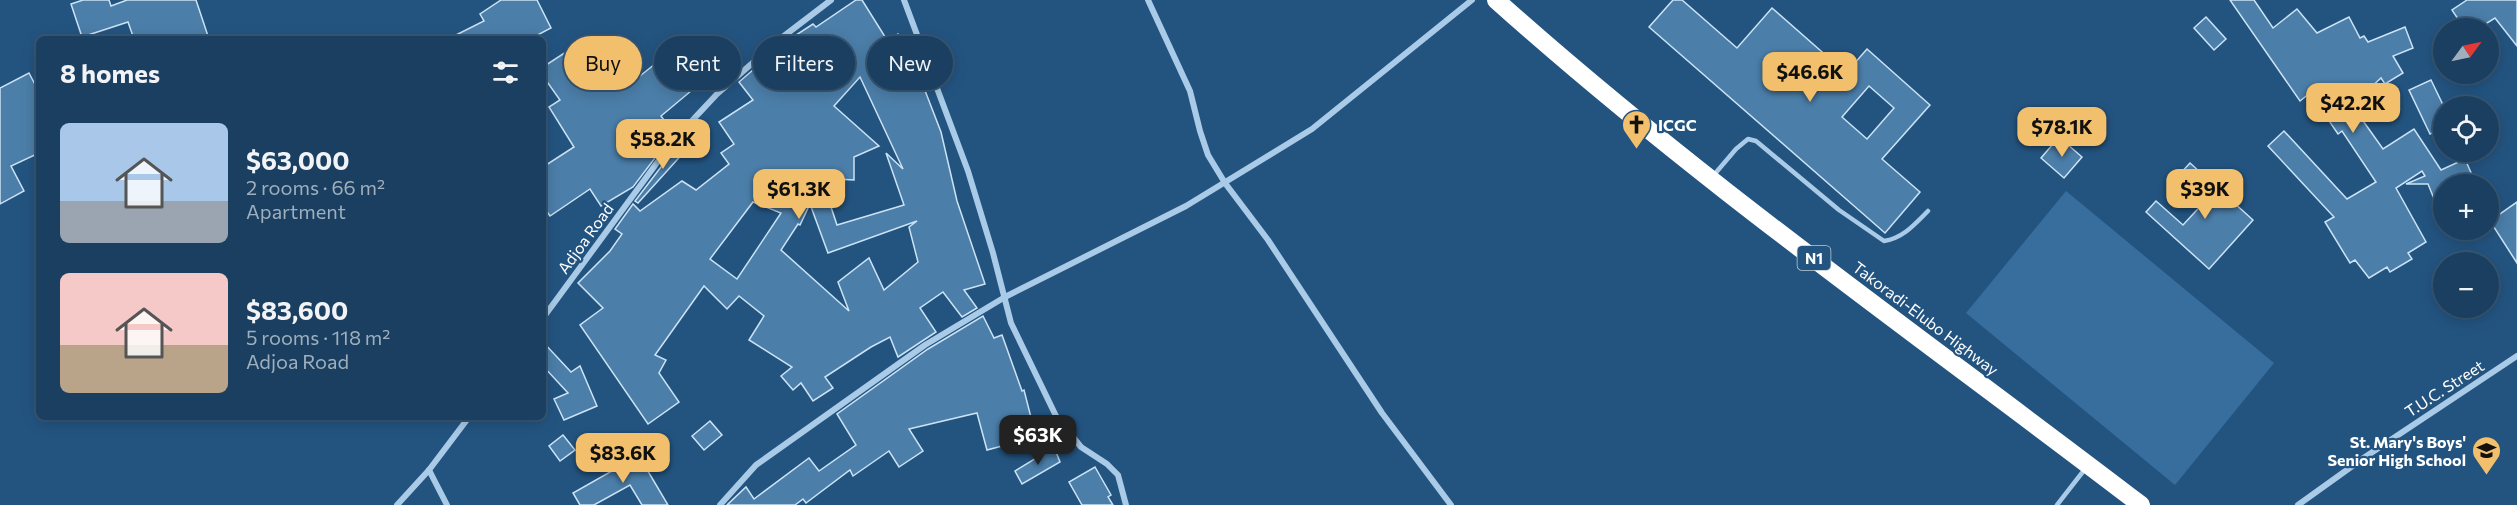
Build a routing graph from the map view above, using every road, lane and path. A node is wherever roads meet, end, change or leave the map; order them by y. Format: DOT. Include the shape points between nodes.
graph roads {
  1 [pos="831,0"];
  2 [pos="904,0"];
  3 [pos="1148,0"];
  4 [pos="1472,0"];
  5 [pos="1496,0"];
  6 [pos="1711,178"];
  7 [pos="1225,183"];
  8 [pos="1928,212"];
  9 [pos="1005,297"];
  10 [pos="546,314"];
  11 [pos="2517,356"];
  12 [pos="467,420"];
  13 [pos="2088,465"];
  14 [pos="429,470"];
  15 [pos="397,505"];
  16 [pos="447,505"];
  17 [pos="720,505"];
  18 [pos="1126,505"];
  19 [pos="1451,505"];
  20 [pos="2057,505"];
  21 [pos="2141,505"];
  22 [pos="2298,505"];
  1 -- 10 [label="street, Adjoa Road" via="717,94 674,141"];
  2 -- 9 [label="street" via="968,171"];
  3 -- 7 [label="street" via="1190,91 1208,155"];
  4 -- 7 [label="street" via="1312,129"];
  5 -- 6 [label="highway, Takoradi-Elubo Highway / N1" via="1565,62"];
  6 -- 8 [label="lane" via="1748,139 1780,158 1839,210 1884,241 1904,234"];
  6 -- 13 [label="highway, Takoradi-Elubo Highway / N1"];
  7 -- 9 [label="street"];
  7 -- 19 [label="street" via="1268,240 1382,412"];
  9 -- 17 [label="street" via="925,345 777,448"];
  9 -- 18 [label="street" via="1011,323 1056,416 1081,447 1118,476"];
  11 -- 22 [label="street, T.U.C. Street"];
  12 -- 14 [label="street"];
  13 -- 20 [label="lane"];
  13 -- 21 [label="highway, Takoradi-Elubo Highway / N1"];
  14 -- 15 [label="street"];
  14 -- 16 [label="street"];
}
